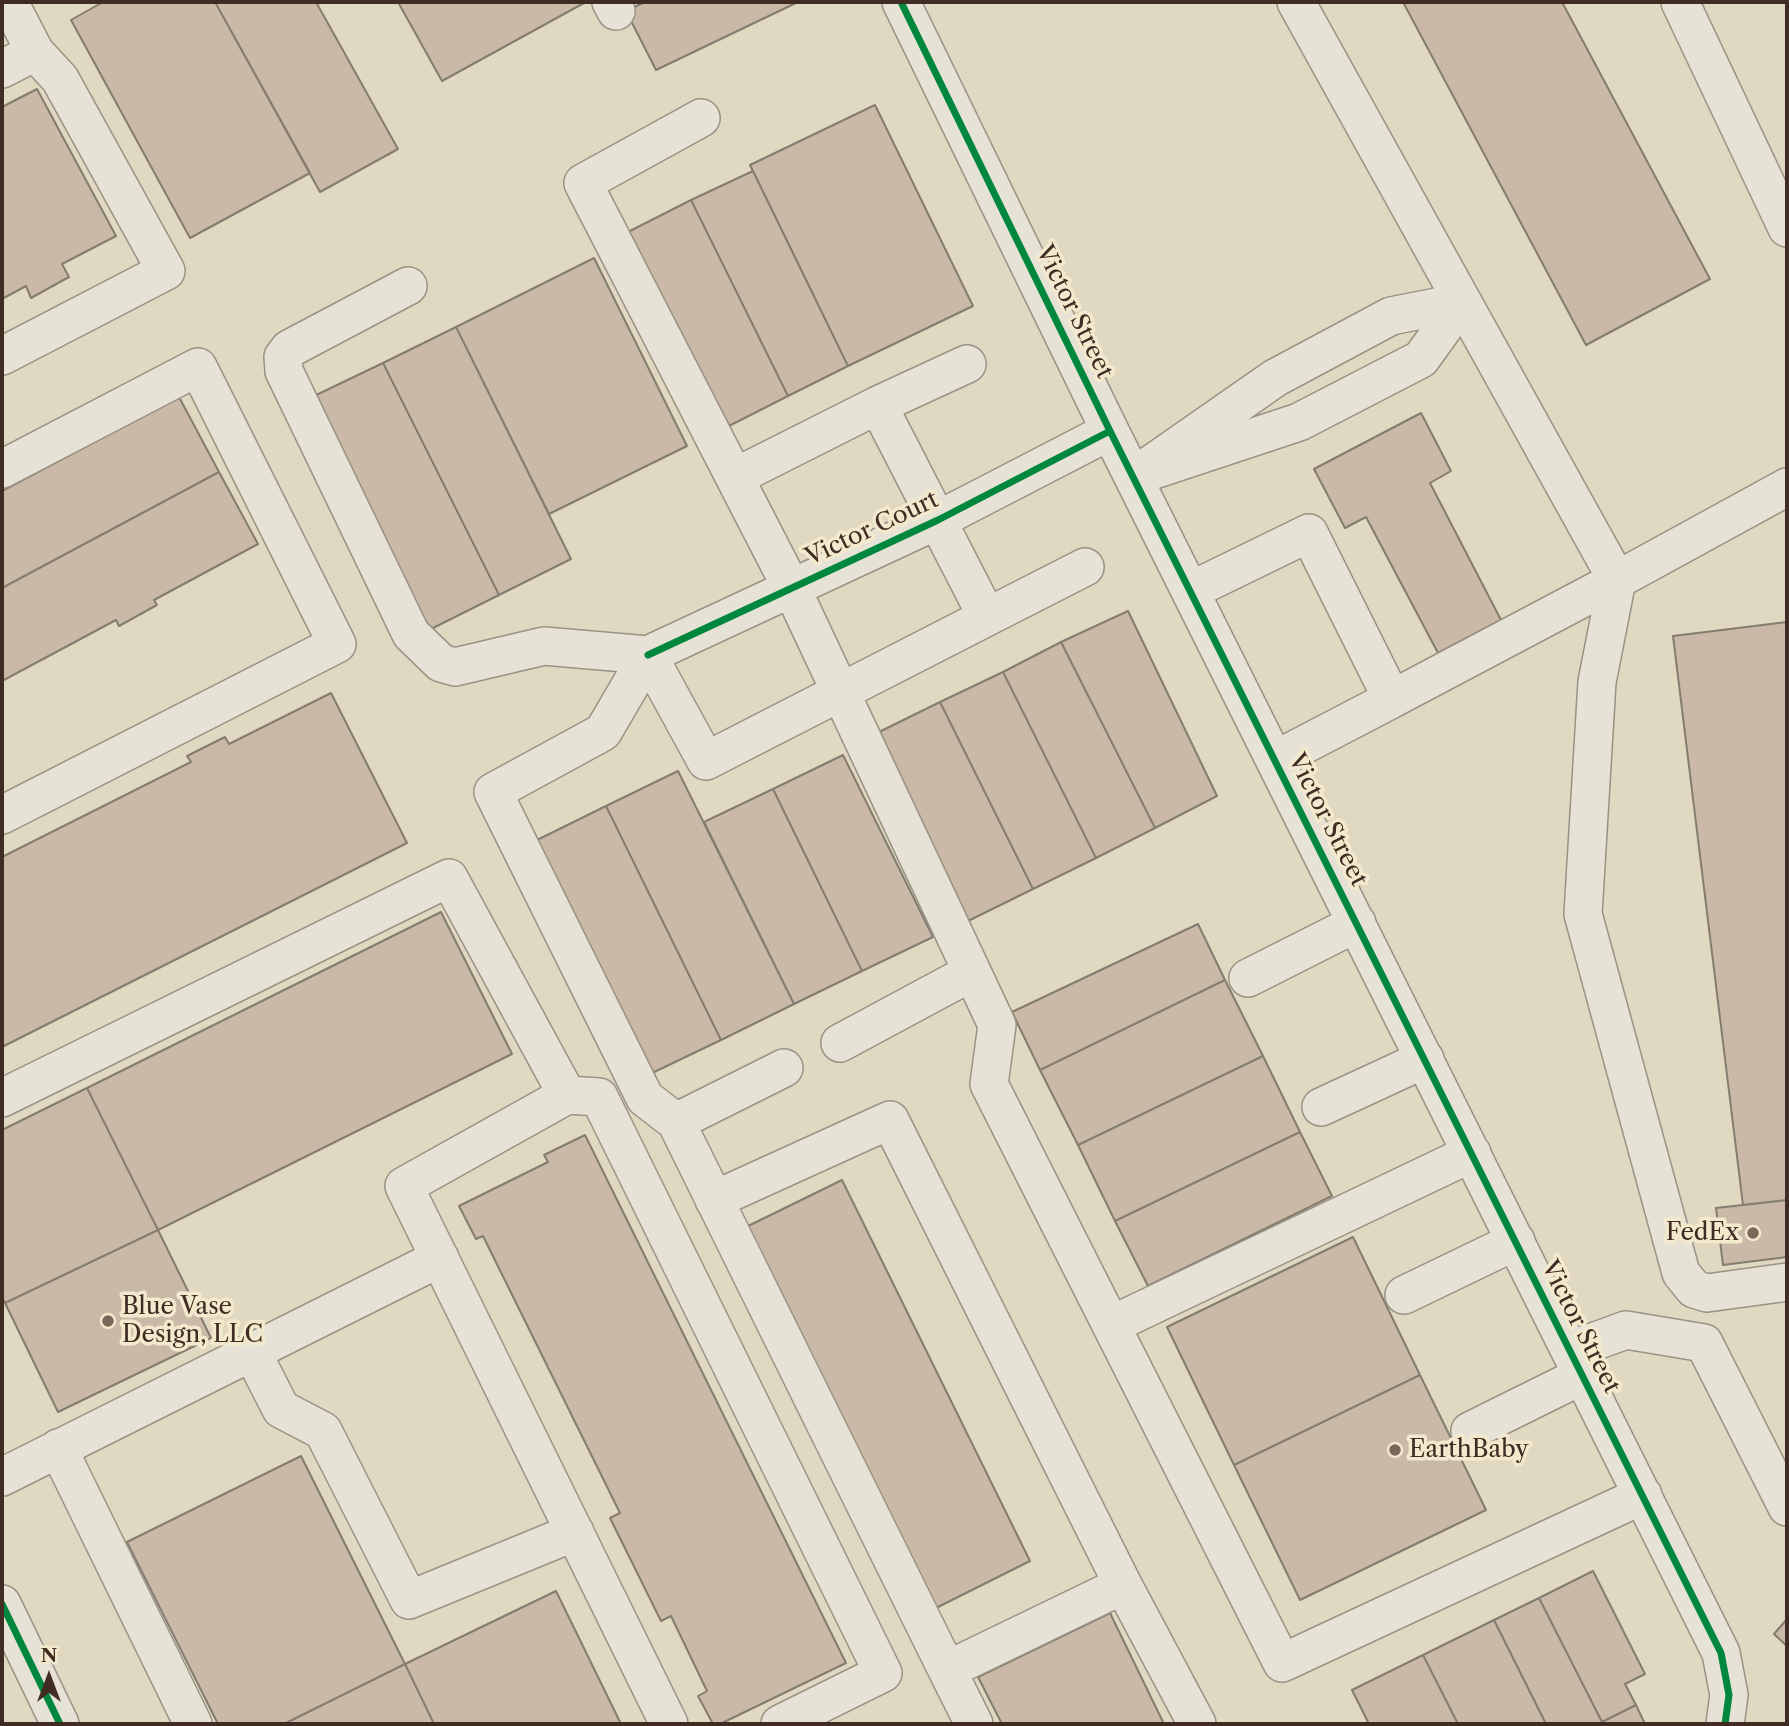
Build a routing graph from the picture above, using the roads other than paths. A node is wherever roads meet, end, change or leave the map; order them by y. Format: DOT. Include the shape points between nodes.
graph roads {
  1 [pos="9,2"];
  2 [pos="901,2"];
  3 [pos="1296,2"];
  4 [pos="1680,2"];
  5 [pos="35,52"];
  6 [pos="2,69"];
  7 [pos="701,118"];
  8 [pos="1787,228"];
  9 [pos="408,286"];
  10 [pos="1462,302"];
  11 [pos="2,356"];
  12 [pos="967,364"];
  13 [pos="878,405"];
  14 [pos="1110,431"];
  15 [pos="2,469"];
  16 [pos="735,477"];
  17 [pos="1133,477"];
  18 [pos="1787,487"];
  19 [pos="938,520"];
  20 [pos="1085,568"];
  21 [pos="1617,580"];
  22 [pos="792,589"];
  23 [pos="1190,591"];
  24 [pos="987,617"];
  25 [pos="648,655"];
  26 [pos="841,694"];
  27 [pos="1392,699"];
  28 [pos="1275,760"];
  29 [pos="2,815"];
  30 [pos="1357,923"];
  31 [pos="972,972"];
  32 [pos="1248,978"];
  33 [pos="839,1043"];
  34 [pos="1425,1059"];
  35 [pos="783,1068"];
  36 [pos="567,1095"];
  37 [pos="2,1098"];
  38 [pos="1321,1107"];
  39 [pos="676,1122"];
  40 [pos="1472,1153"];
  41 [pos="714,1200"];
  42 [pos="1516,1241"];
  43 [pos="440,1258"];
  44 [pos="1787,1282"];
  45 [pos="1404,1294"];
  46 [pos="1111,1325"];
  47 [pos="252,1352"];
  48 [pos="1577,1363"];
  49 [pos="1470,1431"];
  50 [pos="58,1448"];
  51 [pos="2,1477"];
  52 [pos="1643,1495"];
  53 [pos="1787,1507"];
  54 [pos="575,1532"];
  55 [pos="1123,1585"];
  56 [pos="2,1604"];
  57 [pos="947,1670"];
  58 [pos="60,1724"];
  59 [pos="193,1724"];
  60 [pos="669,1724"];
  61 [pos="780,1724"];
  62 [pos="974,1724"];
  63 [pos="1197,1724"];
  64 [pos="1725,1724"];
  1 -- 5 [label="street"];
  2 -- 14 [label="street, Victor Street"];
  3 -- 10 [label="street"];
  4 -- 8 [label="street"];
  5 -- 6 [label="street"];
  5 -- 11 [label="street" via="60,79 166,271"];
  7 -- 16 [label="street" via="583,183"];
  9 -- 25 [label="street" via="289,348 283,357 284,371 411,634 441,663 455,667 544,646"];
  10 -- 17 [label="street" via="1391,316 1298,365"];
  10 -- 17 [label="street" via="1421,359 1299,422"];
  10 -- 21 [label="street"];
  12 -- 13 [label="street"];
  13 -- 16 [label="street"];
  13 -- 19 [label="street"];
  14 -- 17 [label="street, Victor Street"];
  14 -- 19 [label="street, Victor Court"];
  15 -- 29 [label="street" via="198,367 337,643"];
  16 -- 22 [label="street"];
  17 -- 23 [label="street, Victor Street"];
  18 -- 21 [label="street"];
  19 -- 22 [label="street, Victor Court"];
  19 -- 24 [label="street"];
  20 -- 24 [label="street"];
  21 -- 27 [label="street"];
  21 -- 44 [label="street" via="1597,682 1583,914 1681,1273 1694,1289 1707,1293"];
  22 -- 25 [label="street, Victor Court"];
  22 -- 26 [label="street"];
  23 -- 27 [label="street" via="1309,534"];
  23 -- 28 [label="street, Victor Street"];
  24 -- 26 [label="street"];
  25 -- 26 [label="street" via="706,761"];
  25 -- 39 [label="street" via="603,732 493,792 645,1098"];
  26 -- 31 [label="street"];
  27 -- 28 [label="street"];
  28 -- 30 [label="street, Victor Street"];
  30 -- 32 [label="street"];
  30 -- 34 [label="street, Victor Street"];
  31 -- 33 [label="street"];
  31 -- 46 [label="street" via="997,1025 989,1084"];
  34 -- 38 [label="street"];
  34 -- 40 [label="street, Victor Street"];
  35 -- 39 [label="street"];
  36 -- 37 [label="street" via="449,878"];
  36 -- 43 [label="street" via="404,1186"];
  36 -- 61 [label="street" via="599,1097 883,1673"];
  39 -- 41 [label="street"];
  40 -- 42 [label="street, Victor Street"];
  40 -- 46 [label="street"];
  41 -- 55 [label="street" via="890,1120"];
  41 -- 57 [label="street"];
  42 -- 45 [label="street"];
  42 -- 48 [label="street, Victor Street"];
  43 -- 47 [label="street"];
  43 -- 54 [label="street"];
  46 -- 52 [label="street" via="1282,1663"];
  47 -- 50 [label="street"];
  47 -- 54 [label="street" via="281,1409 323,1431 409,1600"];
  48 -- 49 [label="street"];
  48 -- 52 [label="street, Victor Street"];
  48 -- 53 [label="street" via="1626,1330 1704,1343"];
  50 -- 51 [label="street"];
  50 -- 59 [label="street"];
  52 -- 64 [label="street, Victor Street" via="1721,1653 1729,1695"];
  54 -- 60 [label="street"];
  55 -- 57 [label="street"];
  55 -- 63 [label="street"];
  56 -- 58 [label="street"];
  57 -- 62 [label="street"];
}
